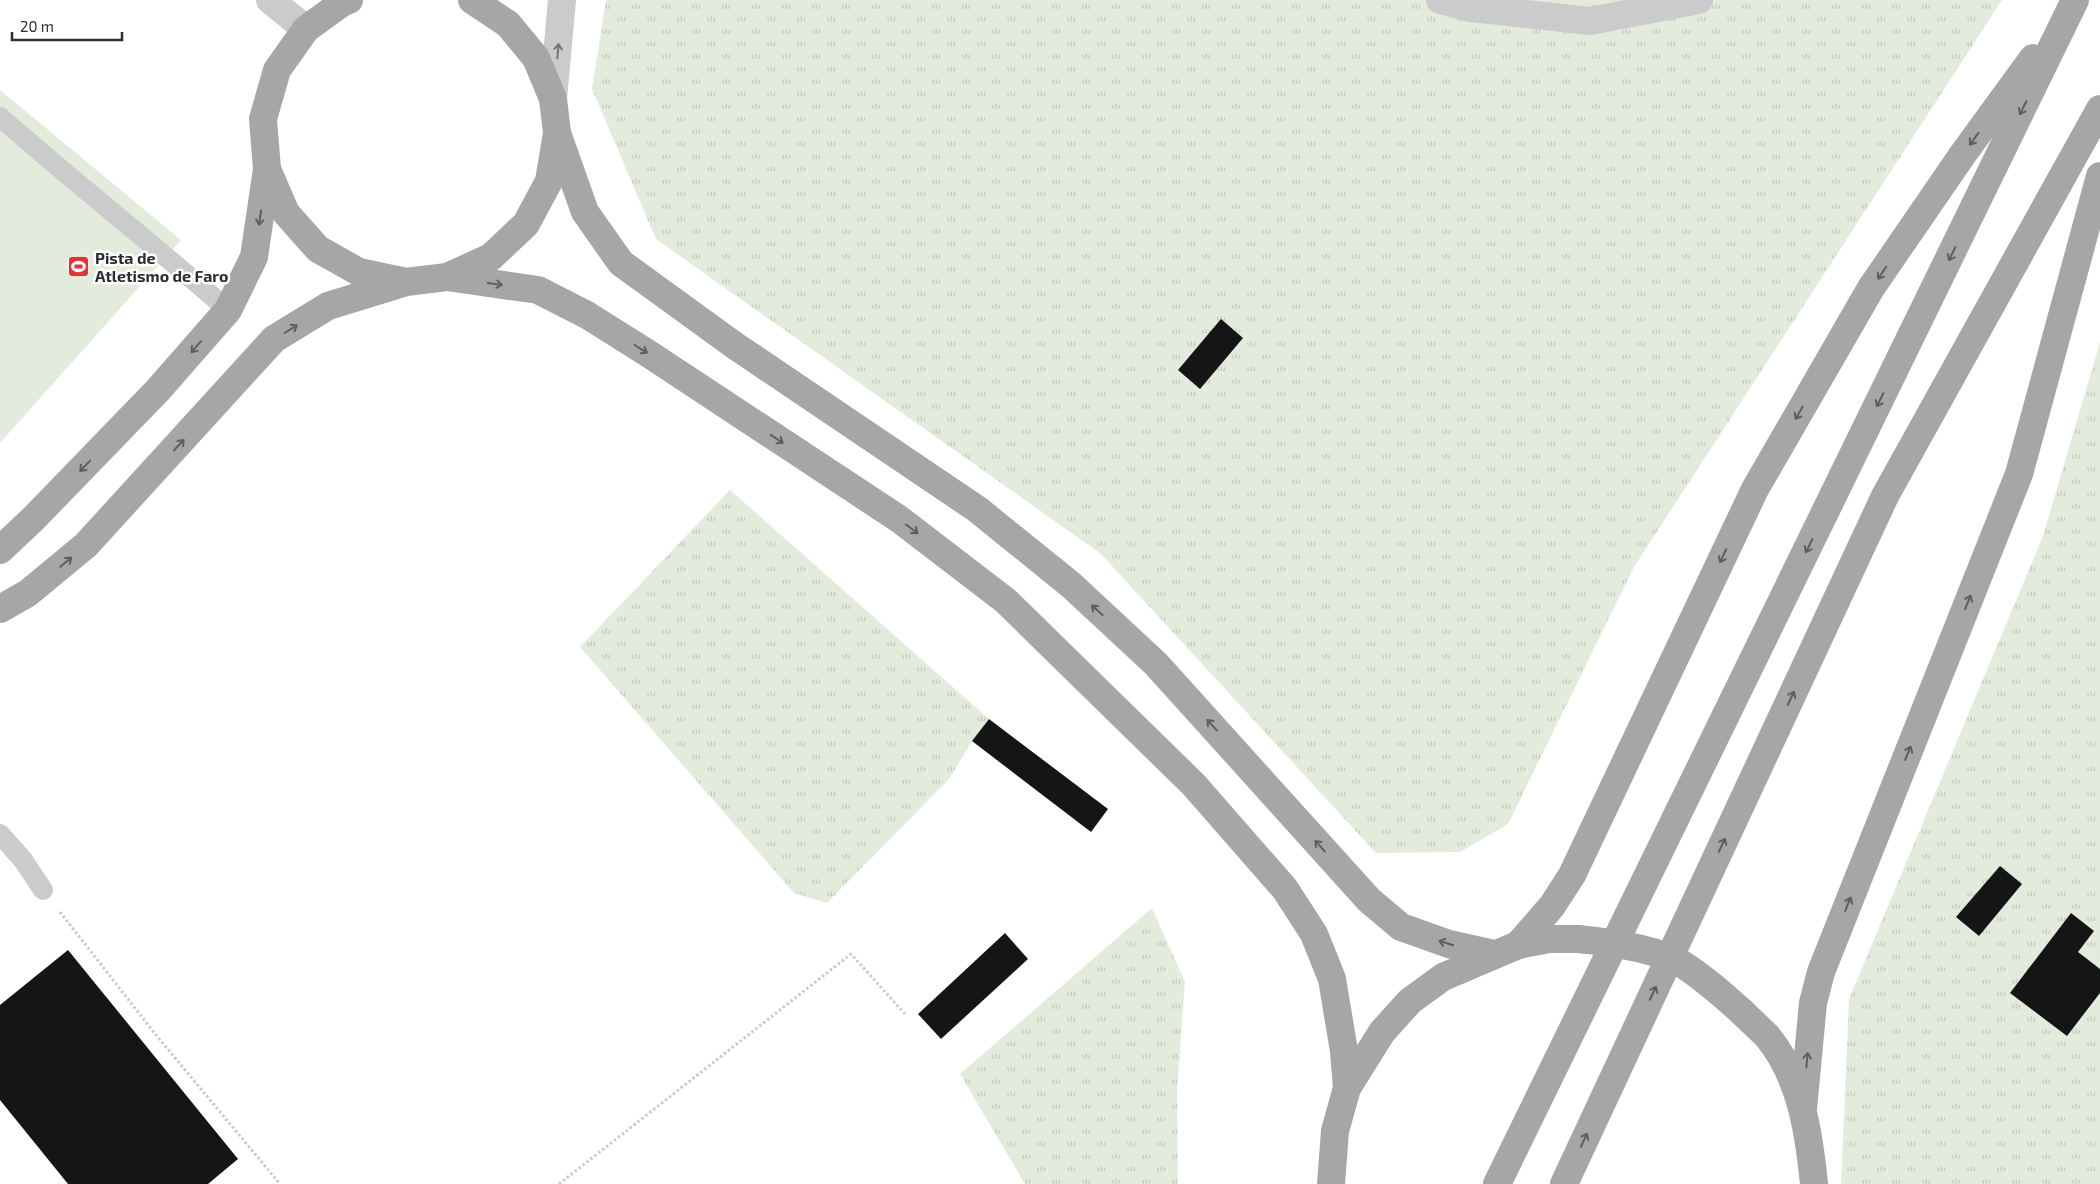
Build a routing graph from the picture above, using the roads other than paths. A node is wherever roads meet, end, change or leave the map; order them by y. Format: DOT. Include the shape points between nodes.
graph roads {
  1 [pos="270,0"];
  2 [pos="350,0"];
  3 [pos="472,0"];
  4 [pos="562,0"];
  5 [pos="1440,0"];
  6 [pos="1699,0"];
  7 [pos="2075,0"];
  8 [pos="306,29"];
  9 [pos="553,99"];
  10 [pos="2100,109"];
  11 [pos="0,117"];
  12 [pos="557,133"];
  13 [pos="267,170"];
  14 [pos="2100,176"];
  15 [pos="447,277"];
  16 [pos="406,282"];
  17 [pos="228,310"];
  18 [pos="0,550"];
  19 [pos="28,593"];
  20 [pos="0,609"];
  21 [pos="0,613"];
  22 [pos="0,834"];
  23 [pos="43,890"];
  24 [pos="1506,950"];
  25 [pos="1347,1088"];
  26 [pos="1803,1109"];
  27 [pos="1331,1184"];
  28 [pos="1497,1184"];
  29 [pos="1564,1184"];
  30 [pos="1814,1184"];
  1 -- 8 [label="street"];
  2 -- 8 [label="main road"];
  3 -- 9 [label="main road" via="508,24 536,58"];
  9 -- 4 [label="street, one-way"];
  5 -- 6 [label="street" via="1472,8 1590,21"];
  7 -- 24 [label="main road, one-way" via="1962,154 1871,288 1754,489 1572,875 1552,906"];
  7 -- 28 [label="main road, one-way"];
  8 -- 13 [label="main road" via="277,70 263,119"];
  9 -- 12 [label="main road"];
  29 -- 10 [label="main road, one-way" via="1885,496"];
  11 -- 17 [label="lane"];
  12 -- 15 [label="main road" via="550,181 526,224 491,257"];
  24 -- 12 [label="main road, one-way" via="1449,944 1401,927 1369,900 1156,664 1071,585 977,509 734,345 621,263 585,212"];
  13 -- 16 [label="main road" via="286,213 318,249 359,272"];
  13 -- 17 [label="main road, one-way" via="254,257"];
  26 -- 14 [label="main road, one-way" via="1813,1003 1821,972 2018,474"];
  15 -- 16 [label="main road"];
  15 -- 25 [label="main road, one-way" via="538,290 587,315 899,519 1006,601 1194,785 1285,889 1314,934 1332,979"];
  19 -- 16 [label="main road, one-way" via="86,545 274,339 328,306"];
  17 -- 18 [label="main road, one-way" via="158,390"];
  19 -- 20 [label="main road"];
  19 -- 21 [label="street"];
  22 -- 23 [label="lane"];
  24 -- 25 [label="main road" via="1443,977 1410,1001 1382,1032"];
  24 -- 26 [label="main road, bridge" via="1549,939 1578,939 1643,950 1680,963 1714,986 1767,1037 1786,1066"];
  25 -- 27 [label="main road" via="1335,1131"];
  26 -- 30 [label="main road"];
}
